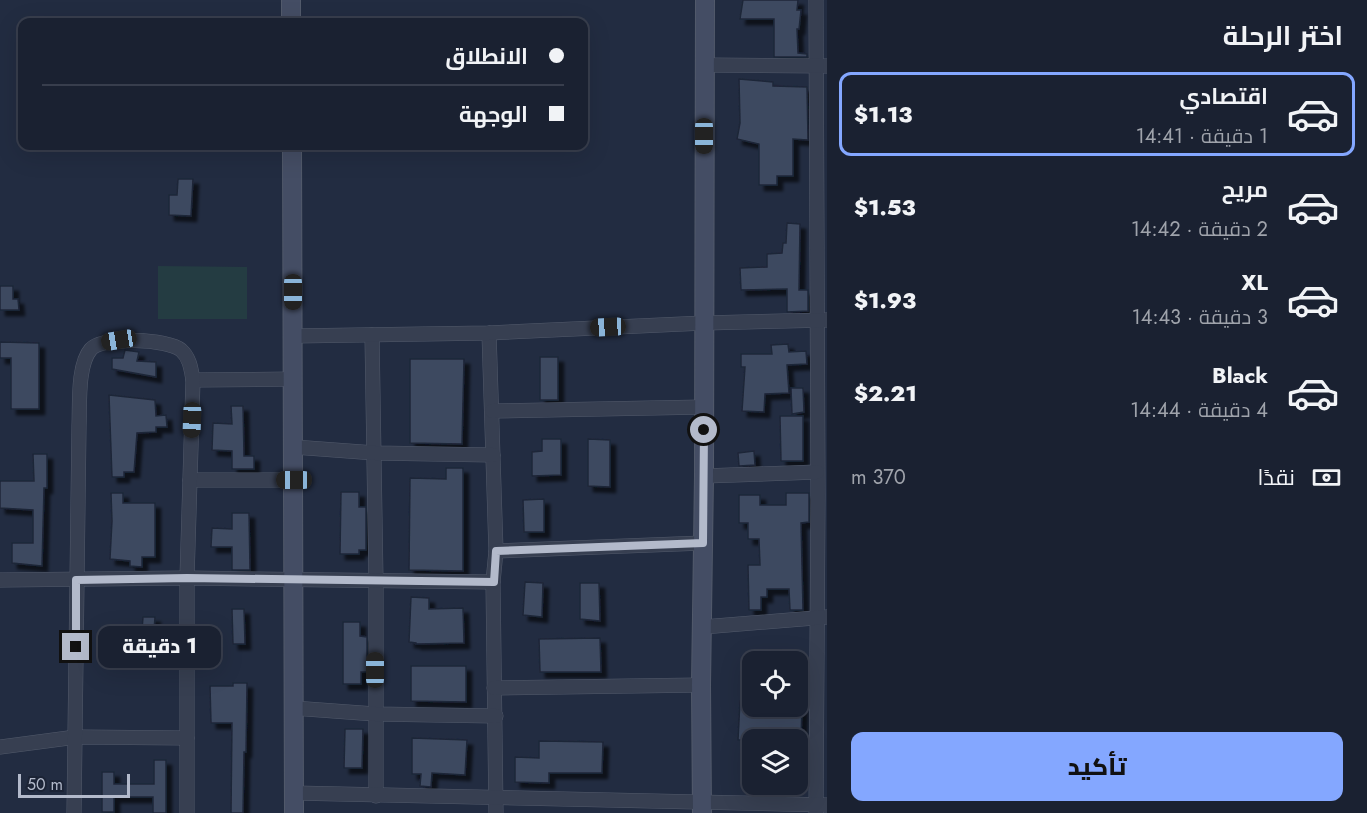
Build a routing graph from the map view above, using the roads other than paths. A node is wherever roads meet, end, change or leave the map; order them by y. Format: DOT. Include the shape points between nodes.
graph roads {
  1 [pos="291,0"];
  2 [pos="705,0"];
  3 [pos="816,0"];
  4 [pos="291,18"];
  5 [pos="704,66"];
  6 [pos="822,66"];
  7 [pos="292,150"];
  8 [pos="822,320"];
  9 [pos="704,323"];
  10 [pos="489,333"];
  11 [pos="372,335"];
  12 [pos="293,336"];
  13 [pos="294,379"];
  14 [pos="193,380"];
  15 [pos="704,407"];
  16 [pos="492,411"];
  17 [pos="294,447"];
  18 [pos="375,453"];
  19 [pos="493,455"];
  20 [pos="817,472"];
  21 [pos="704,476"];
  22 [pos="190,480"];
  23 [pos="294,480"];
  24 [pos="822,495"];
  25 [pos="703,543"];
  26 [pos="496,551"];
  27 [pos="187,578"];
  28 [pos="0,580"];
  29 [pos="76,580"];
  30 [pos="294,580"];
  31 [pos="376,582"];
  32 [pos="494,582"];
  33 [pos="821,617"];
  34 [pos="703,627"];
  35 [pos="701,685"];
  36 [pos="494,688"];
  37 [pos="293,708"];
  38 [pos="375,714"];
  39 [pos="496,716"];
  40 [pos="76,737"];
  41 [pos="187,738"];
  42 [pos="0,747"];
  43 [pos="294,793"];
  44 [pos="376,796"];
  45 [pos="497,798"];
  46 [pos="702,808"];
  47 [pos="820,808"];
  48 [pos="74,813"];
  49 [pos="187,813"];
  50 [pos="294,813"];
  51 [pos="496,813"];
  1 -- 4 [label="street"];
  2 -- 5 [label="street"];
  3 -- 6 [label="street"];
  5 -- 6 [label="street"];
  5 -- 9 [label="street"];
  6 -- 8 [label="street"];
  7 -- 12 [label="street"];
  8 -- 9 [label="street"];
  8 -- 20 [label="street"];
  9 -- 10 [label="street"];
  9 -- 15 [label="street"];
  10 -- 11 [label="street"];
  10 -- 16 [label="street"];
  11 -- 12 [label="street"];
  11 -- 18 [label="street"];
  12 -- 13 [label="street"];
  13 -- 14 [label="street"];
  13 -- 17 [label="street"];
  14 -- 22 [label="street"];
  14 -- 29 [label="street" via="187,357 168,344 103,342 87,355 79,426"];
  15 -- 16 [label="street"];
  15 -- 21 [label="street"];
  16 -- 19 [label="street"];
  17 -- 18 [label="street"];
  17 -- 23 [label="street"];
  18 -- 19 [label="street"];
  18 -- 31 [label="street"];
  19 -- 26 [label="street"];
  20 -- 21 [label="street"];
  20 -- 24 [label="street"];
  21 -- 25 [label="street"];
  22 -- 23 [label="street"];
  22 -- 27 [label="street"];
  23 -- 30 [label="street"];
  24 -- 33 [label="street"];
  25 -- 26 [label="street"];
  25 -- 34 [label="street"];
  26 -- 32 [label="street"];
  27 -- 29 [label="street"];
  27 -- 30 [label="street"];
  27 -- 41 [label="street"];
  28 -- 29 [label="street"];
  29 -- 40 [label="street"];
  30 -- 31 [label="street"];
  30 -- 37 [label="street"];
  31 -- 32 [label="street"];
  31 -- 38 [label="street"];
  32 -- 36 [label="street"];
  33 -- 34 [label="street"];
  33 -- 47 [label="street"];
  34 -- 35 [label="street"];
  35 -- 36 [label="street"];
  35 -- 46 [label="street"];
  36 -- 39 [label="street"];
  37 -- 38 [label="street"];
  37 -- 43 [label="street"];
  38 -- 39 [label="street"];
  38 -- 44 [label="street"];
  39 -- 45 [label="street"];
  40 -- 41 [label="street"];
  40 -- 42 [label="street"];
  40 -- 48 [label="street"];
  41 -- 49 [label="street"];
  43 -- 44 [label="street"];
  43 -- 50 [label="street"];
  44 -- 45 [label="street"];
  45 -- 46 [label="street"];
  45 -- 51 [label="street"];
  46 -- 47 [label="street"];
}
